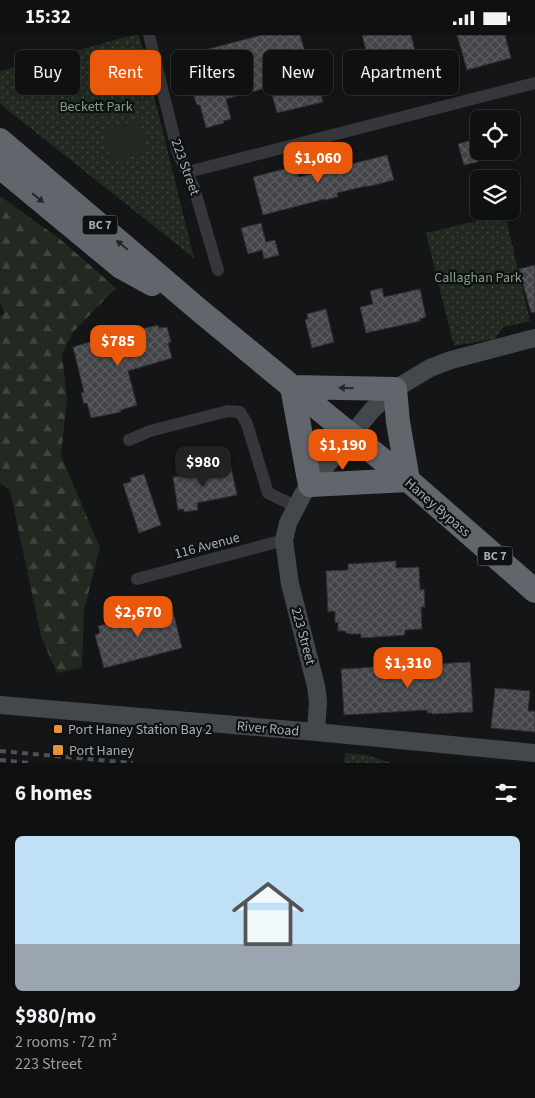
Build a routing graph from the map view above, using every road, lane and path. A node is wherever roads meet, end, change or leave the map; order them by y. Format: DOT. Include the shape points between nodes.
graph roads {
  1 [pos="149,35"];
  2 [pos="535,83"];
  3 [pos="0,140"];
  4 [pos="0,167"];
  5 [pos="188,171"];
  6 [pos="218,270"];
  7 [pos="200,311"];
  8 [pos="535,338"];
  9 [pos="292,387"];
  10 [pos="395,389"];
  11 [pos="352,435"];
  12 [pos="129,440"];
  13 [pos="408,480"];
  14 [pos="310,485"];
  15 [pos="295,506"];
  16 [pos="284,540"];
  17 [pos="137,579"];
  18 [pos="535,591"];
  19 [pos="0,705"];
  20 [pos="316,732"];
  21 [pos="535,753"];
  1 -- 5 [label="street, 223 Street" via="178,153"];
  2 -- 5 [label="street"];
  7 -- 3 [label="highway, Haney Bypass / BC 7, one-way"];
  4 -- 7 [label="highway, Haney Bypass / BC 7, one-way" via="121,267"];
  5 -- 6 [label="street, 223 Street"];
  7 -- 9 [label="highway, Haney Bypass / BC 7"];
  8 -- 10 [label="street" via="430,368"];
  10 -- 9 [label="highway, one-way"];
  9 -- 11 [label="highway, Haney Bypass / BC 7"];
  9 -- 14 [label="highway"];
  10 -- 11 [label="street"];
  10 -- 13 [label="highway"];
  11 -- 13 [label="highway, Haney Bypass / BC 7"];
  11 -- 14 [label="street"];
  12 -- 15 [label="street" via="150,431 228,411 240,412 248,424 268,493"];
  13 -- 14 [label="highway"];
  13 -- 18 [label="highway, Haney Bypass / BC 7"];
  14 -- 15 [label="street"];
  15 -- 16 [label="street"];
  16 -- 17 [label="street, 116 Avenue"];
  16 -- 20 [label="street, 223 Street" via="290,584 316,686"];
  19 -- 20 [label="street, River Road"];
  20 -- 21 [label="street, River Road"];
}
